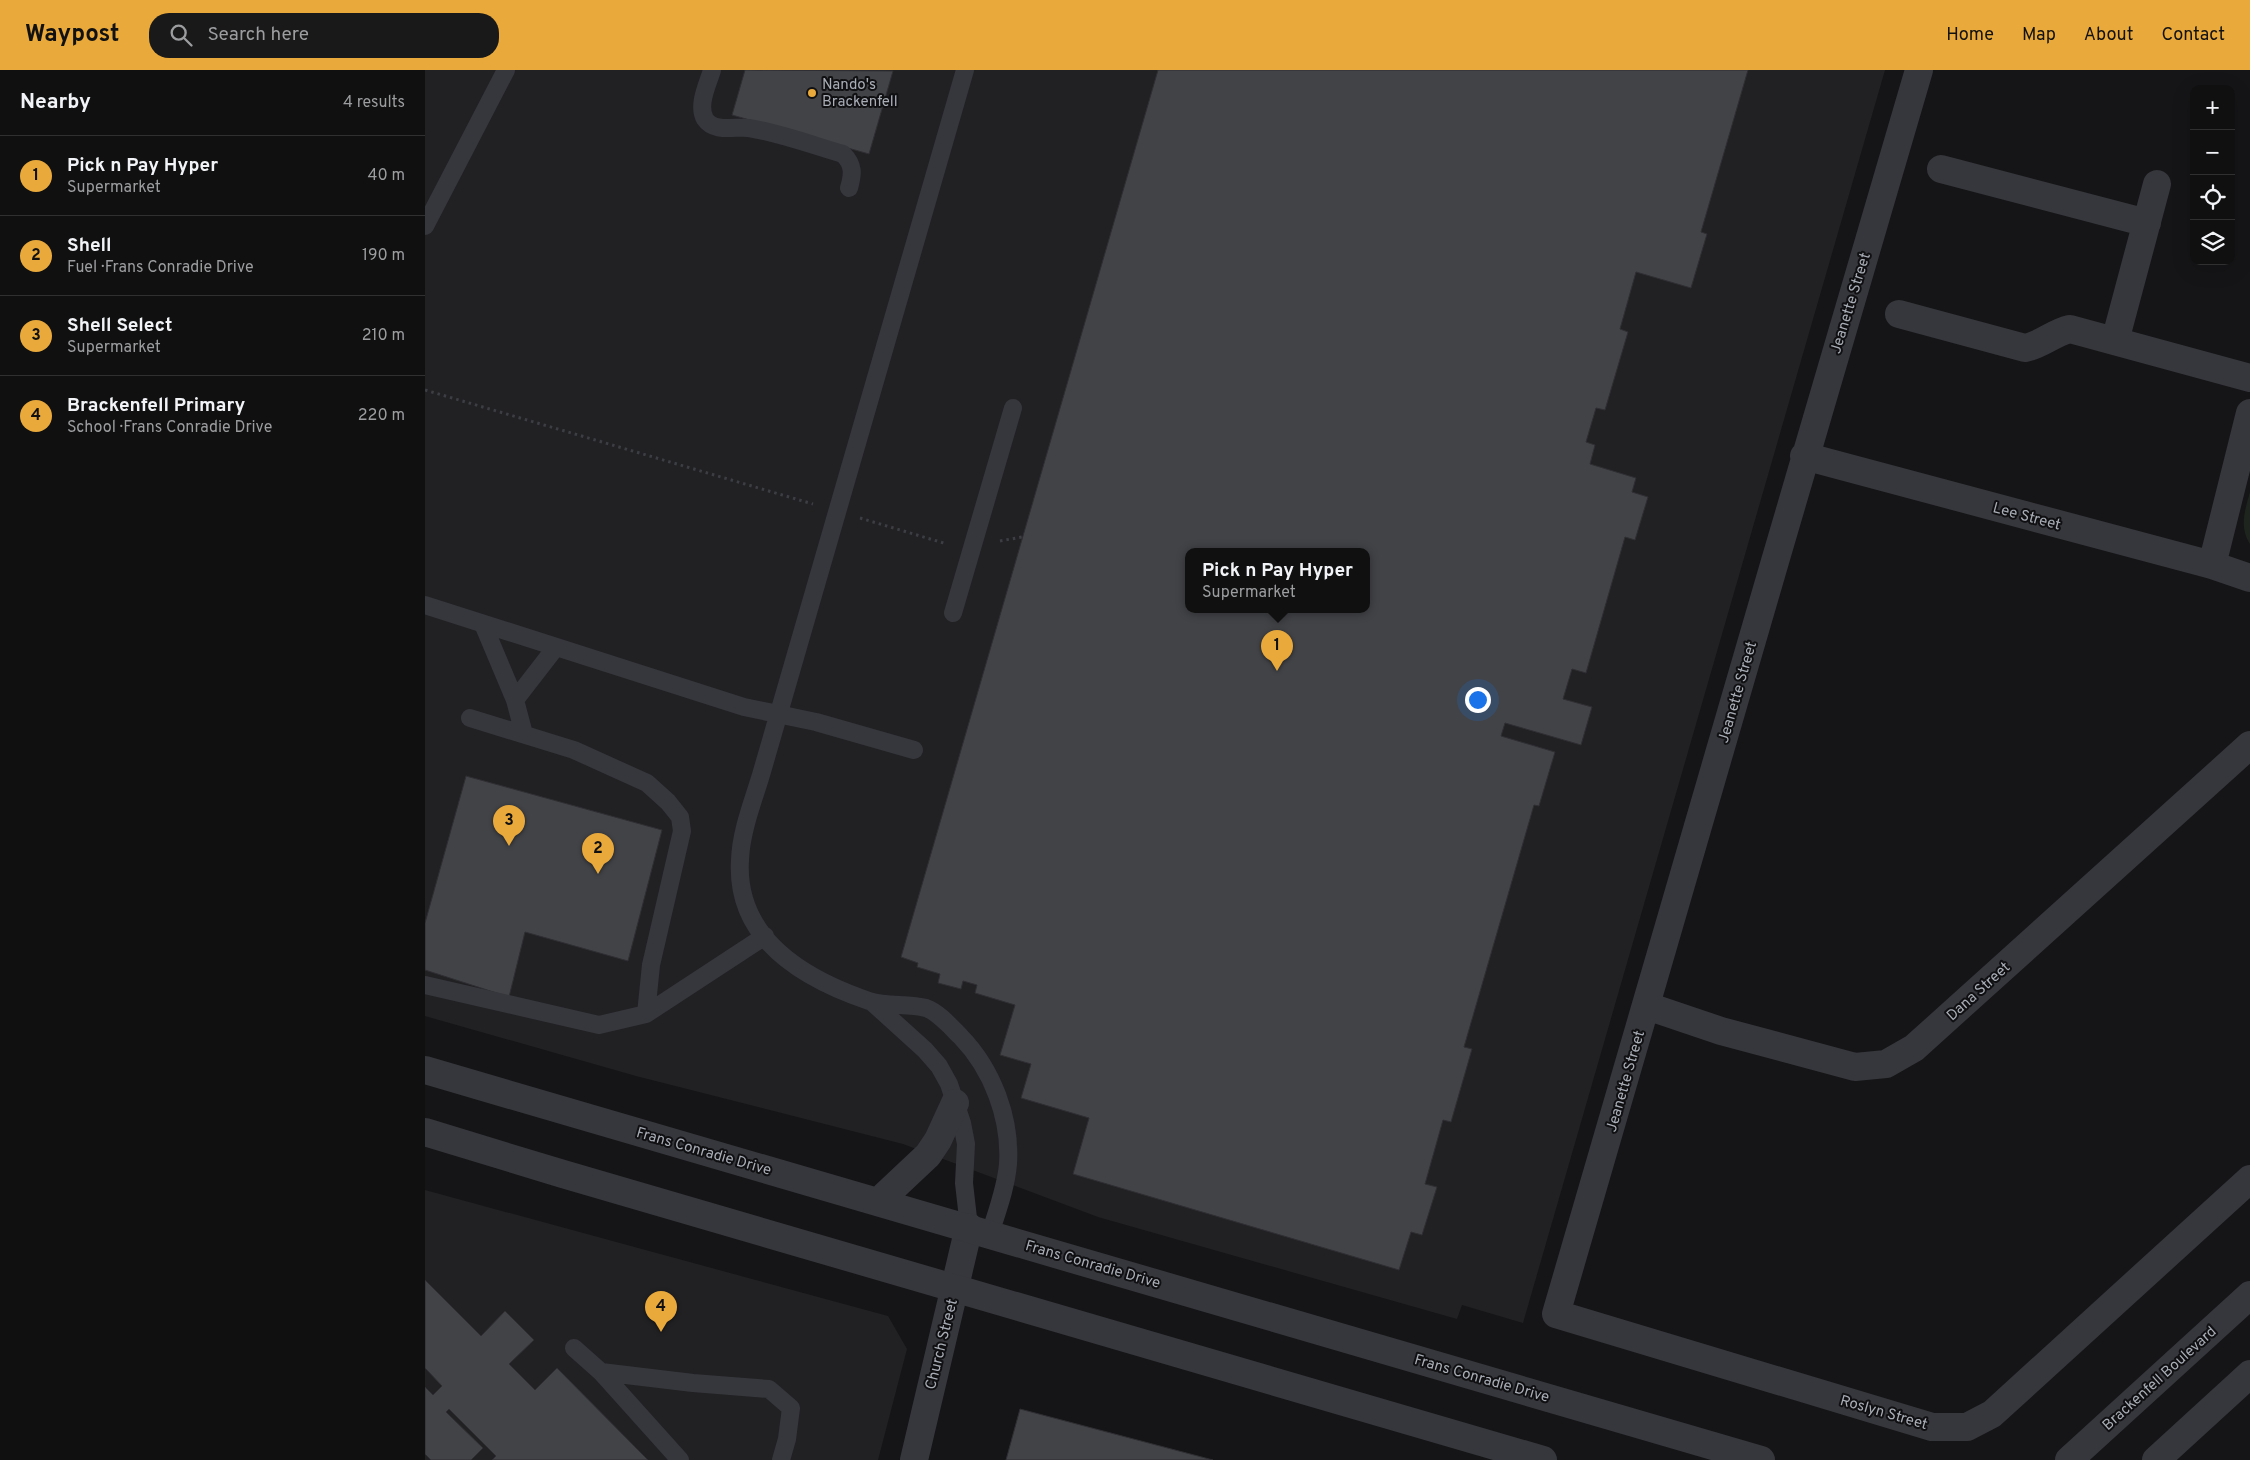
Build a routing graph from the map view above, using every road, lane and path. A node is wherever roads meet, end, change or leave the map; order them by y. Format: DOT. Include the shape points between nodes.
graph roads {
  1 [pos="506,70"];
  2 [pos="712,70"];
  3 [pos="965,70"];
  4 [pos="1919,70"];
  5 [pos="1941,169"];
  6 [pos="2157,184"];
  7 [pos="849,188"];
  8 [pos="2147,223"];
  9 [pos="425,226"];
  10 [pos="1899,314"];
  11 [pos="2115,341"];
  12 [pos="2250,378"];
  13 [pos="425,390"];
  14 [pos="1013,408"];
  15 [pos="2250,413"];
  16 [pos="1804,456"];
  17 [pos="837,512"];
  18 [pos="1022,538"];
  19 [pos="973,545"];
  20 [pos="2212,565"];
  21 [pos="2250,578"];
  22 [pos="425,605"];
  23 [pos="953,613"];
  24 [pos="483,624"];
  25 [pos="556,647"];
  26 [pos="515,700"];
  27 [pos="779,714"];
  28 [pos="470,718"];
  29 [pos="524,734"];
  30 [pos="2250,745"];
  31 [pos="914,750"];
  32 [pos="765,936"];
  33 [pos="425,985"];
  34 [pos="872,1002"];
  35 [pos="1647,1006"];
  36 [pos="646,1014"];
  37 [pos="425,1070"];
  38 [pos="955,1104"];
  39 [pos="425,1132"];
  40 [pos="2250,1179"];
  41 [pos="878,1202"];
  42 [pos="980,1231"];
  43 [pos="955,1288"];
  44 [pos="2250,1295"];
  45 [pos="1556,1314"];
  46 [pos="574,1348"];
  47 [pos="601,1372"];
  48 [pos="2250,1374"];
  49 [pos="680,1460"];
  50 [pos="781,1460"];
  51 [pos="914,1460"];
  52 [pos="1543,1460"];
  53 [pos="1761,1460"];
  54 [pos="2069,1460"];
  55 [pos="2156,1460"];
  1 -- 9 [label="lane"];
  2 -- 7 [label="lane" via="702,105 709,123 748,128 843,154 852,167"];
  3 -- 17 [label="lane"];
  4 -- 16 [label="street, Jeanette Street"];
  5 -- 8 [label="street"];
  6 -- 8 [label="street"];
  8 -- 11 [label="street"];
  10 -- 11 [label="street" via="2025,348 2034,347 2069,329"];
  11 -- 12 [label="street"];
  13 -- 17 [label="path"];
  14 -- 19 [label="lane"];
  15 -- 20 [label="street"];
  16 -- 20 [label="street, Lee Street"];
  16 -- 35 [label="street, Jeanette Street"];
  17 -- 19 [label="path" via="958,547"];
  17 -- 27 [label="lane"];
  18 -- 19 [label="path"];
  19 -- 23 [label="lane"];
  20 -- 21 [label="street, Lee Street"];
  22 -- 24 [label="lane"];
  24 -- 25 [label="lane"];
  24 -- 26 [label="lane"];
  25 -- 26 [label="lane"];
  25 -- 27 [label="lane" via="745,707"];
  26 -- 29 [label="lane"];
  27 -- 31 [label="lane"];
  27 -- 32 [label="lane" via="740,857 741,888 746,906"];
  28 -- 29 [label="lane"];
  29 -- 36 [label="lane" via="574,750 647,783 680,817 682,831 651,965"];
  30 -- 35 [label="street, Dana Street" via="1914,1048 1887,1064 1855,1067 1721,1031"];
  32 -- 34 [label="lane" via="780,954 815,980"];
  32 -- 36 [label="lane"];
  33 -- 36 [label="lane" via="599,1025"];
  34 -- 38 [label="lane" via="939,1066"];
  34 -- 42 [label="lane" via="927,1008 967,1043 983,1065 1004,1117 1008,1164 1005,1183"];
  35 -- 45 [label="street, Jeanette Street"];
  37 -- 41 [label="street, Frans Conradie Drive"];
  38 -- 41 [label="street" via="928,1155"];
  38 -- 42 [label="lane" via="966,1144 964,1183"];
  39 -- 43 [label="street"];
  40 -- 45 [label="street, Roslyn Street" via="1991,1414 1967,1427 1932,1427"];
  41 -- 42 [label="street, Frans Conradie Drive"];
  42 -- 43 [label="street, Church Street"];
  42 -- 53 [label="street, Frans Conradie Drive"];
  43 -- 51 [label="street, Church Street"];
  43 -- 52 [label="street"];
  44 -- 54 [label="street, Brackenfell Boulevard"];
  46 -- 47 [label="lane"];
  47 -- 49 [label="lane"];
  47 -- 50 [label="lane" via="769,1389 791,1408"];
  48 -- 55 [label="street"];
}
